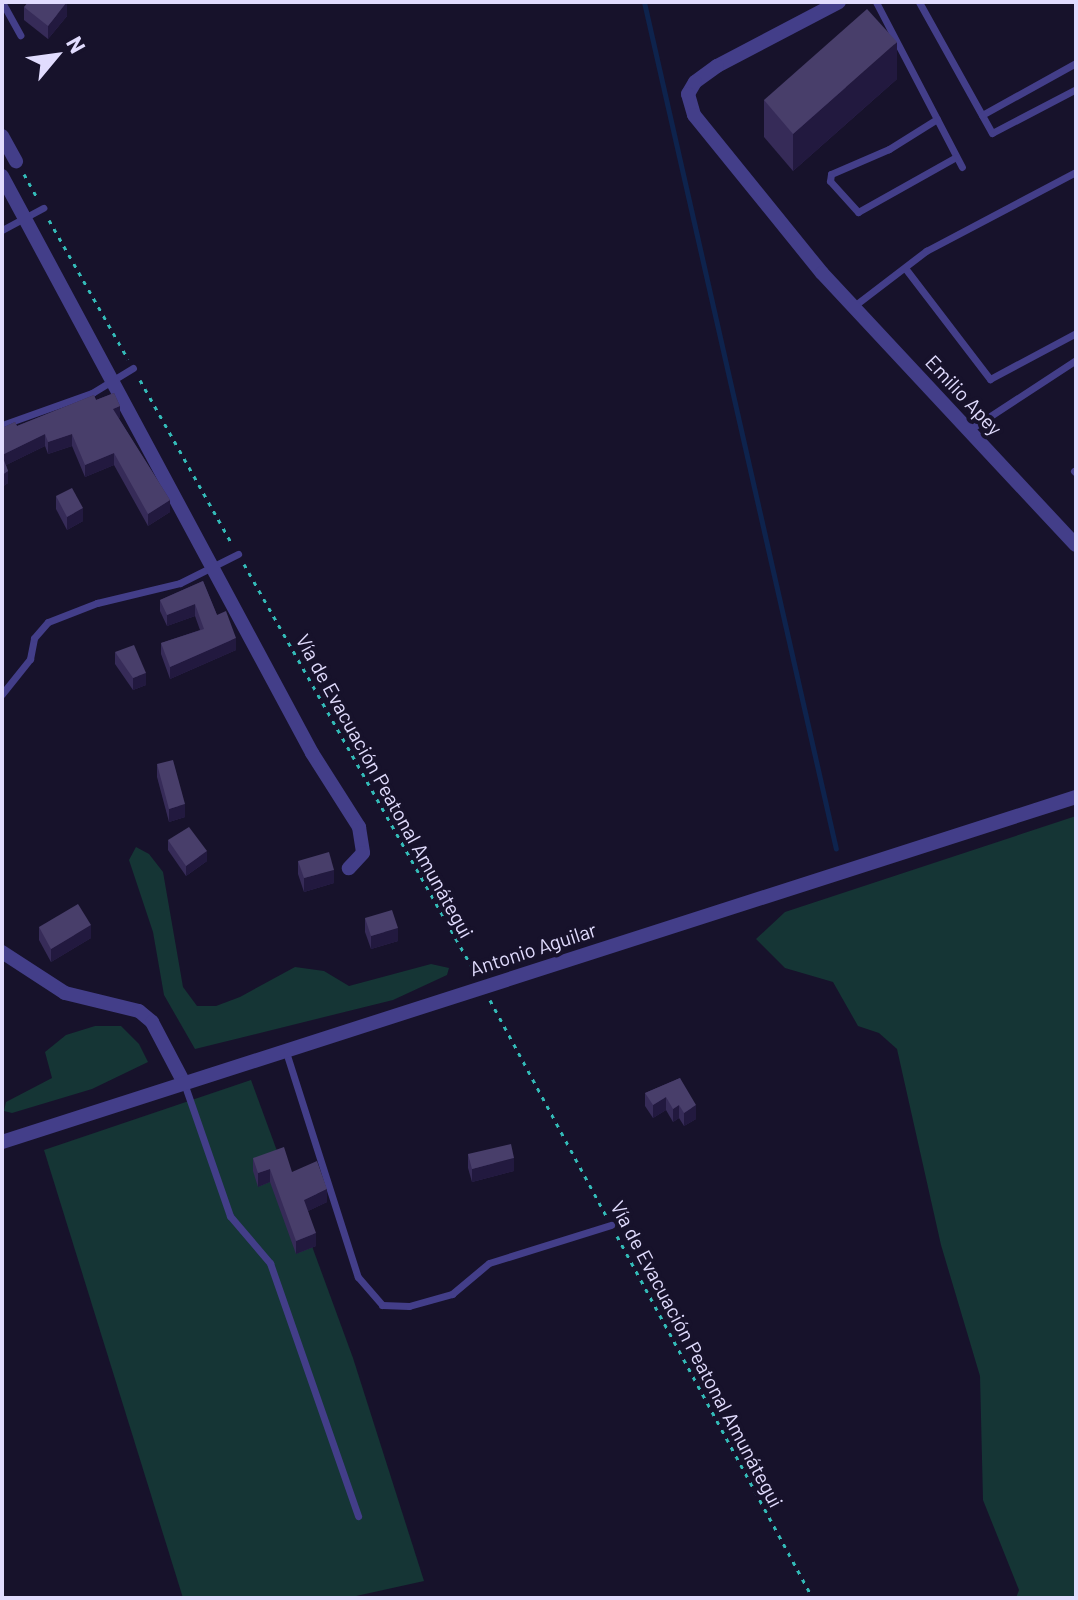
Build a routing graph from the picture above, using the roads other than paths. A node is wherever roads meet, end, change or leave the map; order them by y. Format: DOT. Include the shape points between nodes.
graph roads {
  1 [pos="2,2"];
  2 [pos="839,2"];
  3 [pos="876,2"];
  4 [pos="919,2"];
  5 [pos="20,35"];
  6 [pos="1076,63"];
  7 [pos="1076,89"];
  8 [pos="982,115"];
  9 [pos="937,119"];
  10 [pos="2,136"];
  11 [pos="956,157"];
  12 [pos="16,161"];
  13 [pos="962,167"];
  14 [pos="1076,172"];
  15 [pos="2,176"];
  16 [pos="43,208"];
  17 [pos="24,219"];
  18 [pos="2,230"];
  19 [pos="905,268"];
  20 [pos="854,306"];
  21 [pos="1076,333"];
  22 [pos="1076,360"];
  23 [pos="133,368"];
  24 [pos="109,383"];
  25 [pos="2,425"];
  26 [pos="969,430"];
  27 [pos="1076,545"];
  28 [pos="238,554"];
  29 [pos="213,566"];
  30 [pos="2,694"];
  31 [pos="1076,797"];
  32 [pos="349,868"];
  33 [pos="2,952"];
  34 [pos="285,1050"];
  35 [pos="184,1083"];
  36 [pos="2,1142"];
  37 [pos="611,1225"];
  38 [pos="358,1516"];
  1 -- 5 [label="lane"];
  2 -- 20 [label="street, Emilio Apey" via="717,66 688,94 705,133"];
  3 -- 9 [label="lane"];
  4 -- 8 [label="lane"];
  6 -- 8 [label="lane"];
  7 -- 8 [label="lane" via="994,133"];
  9 -- 11 [label="lane"];
  9 -- 11 [label="lane" via="889,149 831,174 830,181 858,212"];
  10 -- 12 [label="street"];
  11 -- 13 [label="lane"];
  14 -- 19 [label="lane"];
  15 -- 17 [label="street"];
  16 -- 17 [label="lane"];
  17 -- 18 [label="lane"];
  17 -- 24 [label="street"];
  19 -- 20 [label="lane"];
  19 -- 21 [label="lane" via="990,379"];
  20 -- 26 [label="street, Emilio Apey"];
  22 -- 26 [label="lane"];
  23 -- 24 [label="lane"];
  24 -- 25 [label="lane"];
  24 -- 29 [label="street"];
  26 -- 27 [label="street, Emilio Apey"];
  28 -- 29 [label="lane"];
  29 -- 30 [label="lane" via="180,583 97,603 48,622 34,638 30,659"];
  29 -- 32 [label="street" via="312,753 359,827 363,853"];
  31 -- 34 [label="street, Antonio Aguilar"];
  33 -- 35 [label="street" via="65,993 139,1011 152,1022"];
  34 -- 35 [label="street, Antonio Aguilar"];
  34 -- 37 [label="lane" via="358,1277 382,1305 409,1306 452,1294 489,1263"];
  35 -- 36 [label="street, Antonio Aguilar"];
  35 -- 38 [label="lane" via="230,1216 270,1263"];
}
